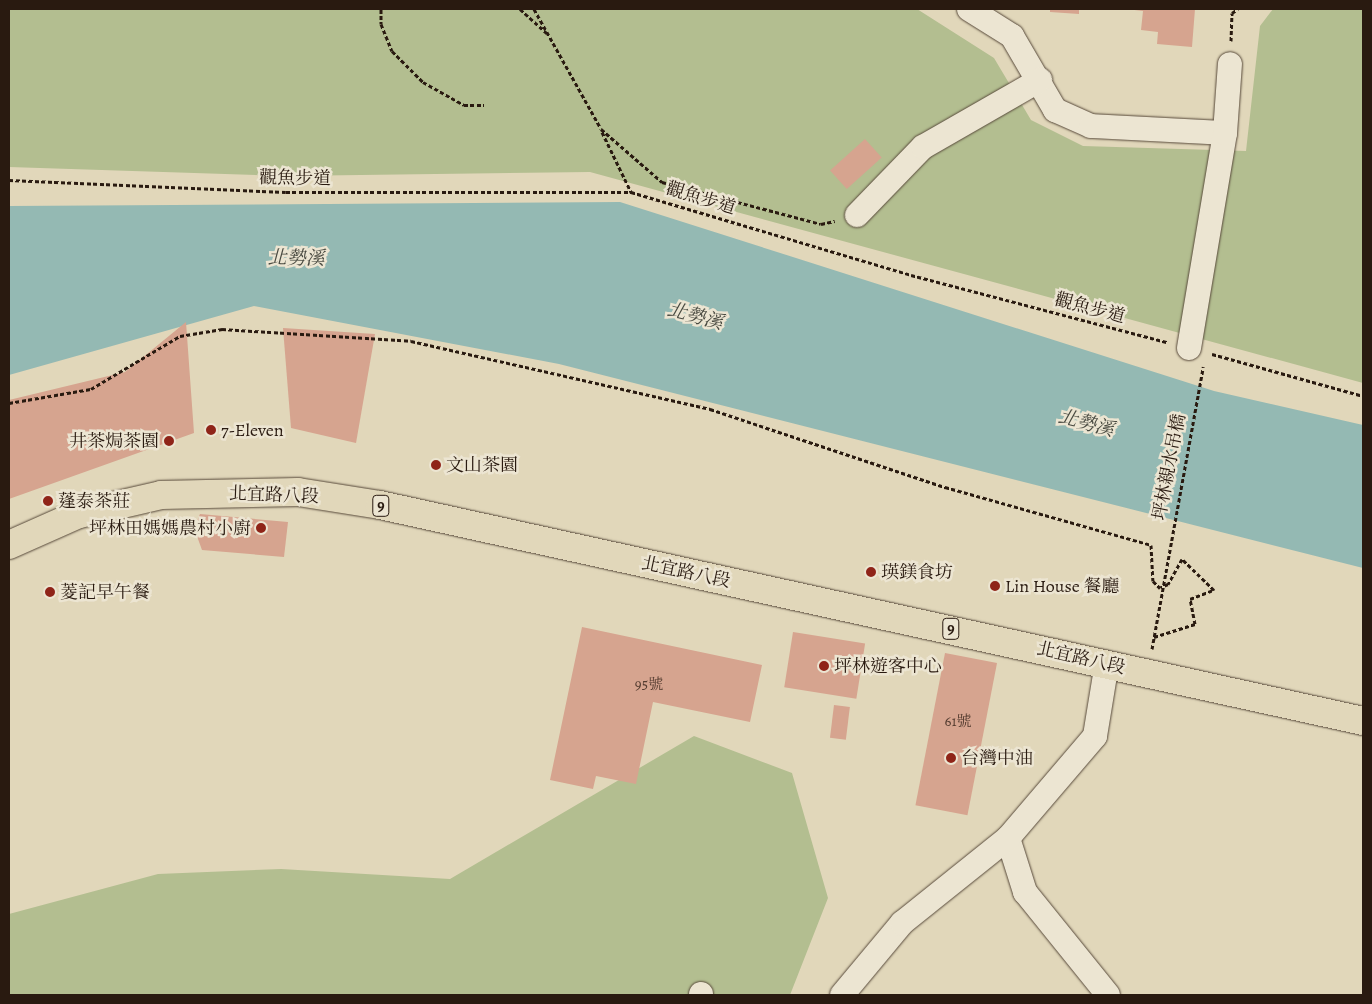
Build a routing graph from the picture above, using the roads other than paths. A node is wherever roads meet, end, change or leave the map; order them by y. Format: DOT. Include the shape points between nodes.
graph roads {
  1 [pos="969,9"];
  2 [pos="1230,64"];
  3 [pos="1040,80"];
  4 [pos="1225,133"];
  5 [pos="858,215"];
  6 [pos="1197,350"];
  7 [pos="9,545"];
  8 [pos="1108,663"];
  9 [pos="1363,721"];
  10 [pos="1008,838"];
  11 [pos="842,995"];
  12 [pos="1108,995"];
  1 -- 3 [label="street" via="1012,36"];
  2 -- 4 [label="street"];
  3 -- 4 [label="street" via="1055,110 1091,126"];
  3 -- 5 [label="street" via="923,147"];
  4 -- 6 [label="street"];
  7 -- 8 [label="main road, 北宜路八段 / 9" via="79,514 161,495 298,492 380,505"];
  8 -- 9 [label="main road, 北宜路八段 / 9"];
  8 -- 10 [label="street" via="1096,736"];
  10 -- 11 [label="street" via="902,924"];
  10 -- 12 [label="street" via="1025,892"];
}
